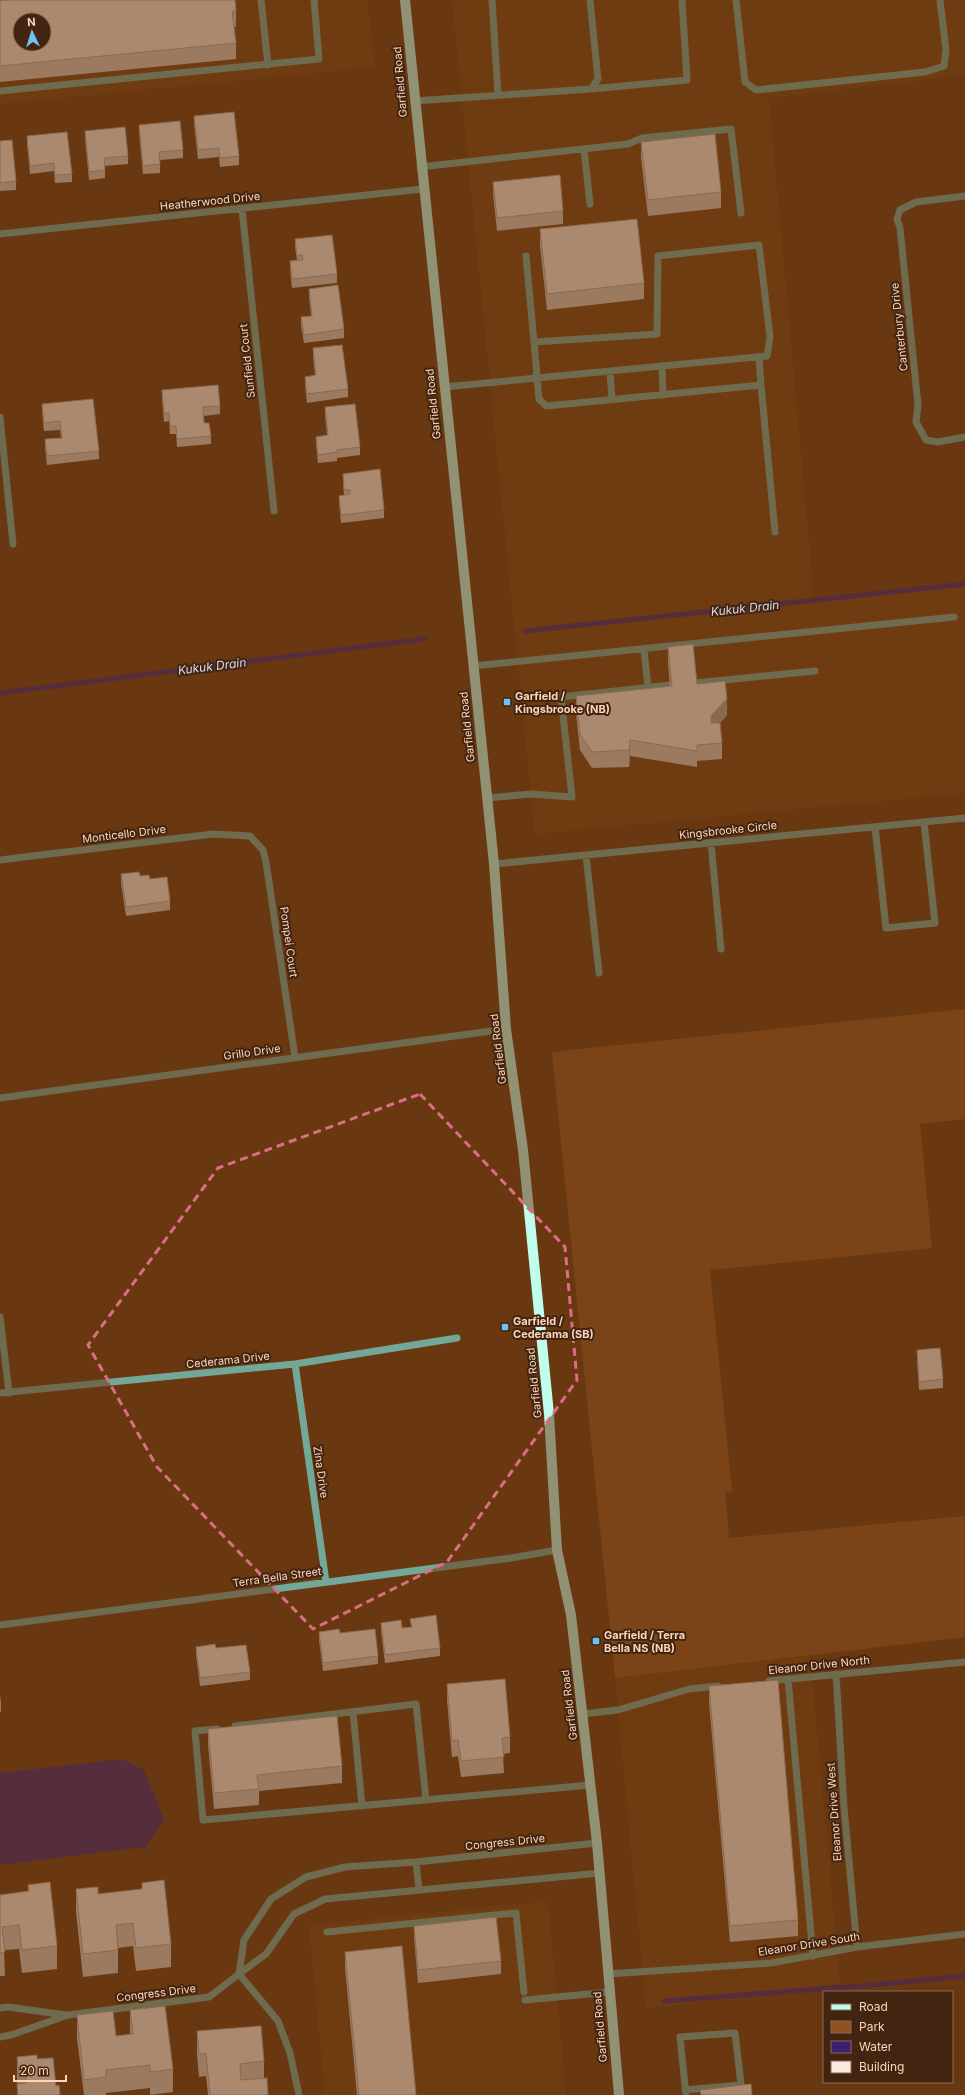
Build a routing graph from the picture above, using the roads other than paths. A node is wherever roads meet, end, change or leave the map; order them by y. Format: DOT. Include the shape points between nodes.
graph roads {
  1 [pos="7,0"];
  2 [pos="261,0"];
  3 [pos="314,0"];
  4 [pos="404,0"];
  5 [pos="492,0"];
  6 [pos="590,0"];
  7 [pos="682,0"];
  8 [pos="736,0"];
  9 [pos="940,0"];
  10 [pos="0,1"];
  11 [pos="268,64"];
  12 [pos="591,89"];
  13 [pos="0,91"];
  14 [pos="498,94"];
  15 [pos="414,101"];
  16 [pos="584,149"];
  17 [pos="420,167"];
  18 [pos="423,189"];
  19 [pos="965,196"];
  20 [pos="590,204"];
  21 [pos="242,209"];
  22 [pos="741,213"];
  23 [pos="0,234"];
  24 [pos="526,256"];
  25 [pos="534,342"];
  26 [pos="759,357"];
  27 [pos="662,366"];
  28 [pos="610,371"];
  29 [pos="537,378"];
  30 [pos="761,385"];
  31 [pos="444,387"];
  32 [pos="663,395"];
  33 [pos="612,400"];
  34 [pos="0,418"];
  35 [pos="965,437"];
  36 [pos="274,511"];
  37 [pos="775,532"];
  38 [pos="13,544"];
  39 [pos="954,618"];
  40 [pos="644,649"];
  41 [pos="473,666"];
  42 [pos="815,671"];
  43 [pos="695,683"];
  44 [pos="670,685"];
  45 [pos="648,688"];
  46 [pos="487,798"];
  47 [pos="965,818"];
  48 [pos="924,822"];
  49 [pos="875,827"];
  50 [pos="250,836"];
  51 [pos="711,843"];
  52 [pos="586,855"];
  53 [pos="0,860"];
  54 [pos="494,864"];
  55 [pos="721,950"];
  56 [pos="600,973"];
  57 [pos="506,1029"];
  58 [pos="295,1057"];
  59 [pos="0,1098"];
  60 [pos="0,1317"];
  61 [pos="457,1338"];
  62 [pos="295,1364"];
  63 [pos="0,1393"];
  64 [pos="9,1393"];
  65 [pos="557,1550"];
  66 [pos="326,1582"];
  67 [pos="0,1625"];
  68 [pos="965,1662"];
  69 [pos="836,1674"];
  70 [pos="788,1679"];
  71 [pos="757,1682"];
  72 [pos="727,1685"];
  73 [pos="353,1712"];
  74 [pos="582,1714"];
  75 [pos="590,1785"];
  76 [pos="426,1800"];
  77 [pos="362,1806"];
  78 [pos="597,1843"];
  79 [pos="416,1862"];
  80 [pos="600,1873"];
  81 [pos="419,1890"];
  82 [pos="327,1932"];
  83 [pos="965,1934"];
  84 [pos="857,1947"];
  85 [pos="813,1956"];
  86 [pos="239,1974"];
  87 [pos="608,1974"];
  88 [pos="524,1992"];
  89 [pos="610,1992"];
  90 [pos="525,2000"];
  91 [pos="0,2008"];
  92 [pos="68,2015"];
  93 [pos="0,2037"];
  94 [pos="685,2092"];
  95 [pos="299,2095"];
  96 [pos="619,2095"];
  1 -- 10 [label="street"];
  2 -- 11 [label="street"];
  3 -- 11 [label="street" via="319,60"];
  4 -- 15 [label="main road, Garfield Road"];
  5 -- 14 [label="street"];
  6 -- 12 [label="street" via="598,79"];
  7 -- 12 [label="street" via="687,80"];
  8 -- 9 [label="street" via="745,82 756,90 925,72 944,66 946,50"];
  11 -- 13 [label="street"];
  12 -- 14 [label="street"];
  14 -- 15 [label="street"];
  15 -- 17 [label="main road, Garfield Road"];
  16 -- 17 [label="street"];
  16 -- 20 [label="street"];
  16 -- 22 [label="street" via="628,144 642,138 731,129"];
  17 -- 18 [label="main road, Garfield Road"];
  18 -- 21 [label="street, Heatherwood Drive"];
  18 -- 31 [label="main road, Garfield Road"];
  19 -- 35 [label="street, Canterbury Drive" via="916,202 900,210 897,219 918,405 916,422 926,440 938,442"];
  21 -- 23 [label="street, Heatherwood Drive"];
  21 -- 36 [label="street, Sunfield Court"];
  24 -- 25 [label="street"];
  25 -- 26 [label="street" via="657,334 658,256 759,245 770,337 767,356"];
  25 -- 29 [label="street"];
  26 -- 27 [label="street"];
  26 -- 30 [label="street"];
  27 -- 28 [label="street"];
  27 -- 32 [label="street"];
  28 -- 29 [label="street"];
  28 -- 33 [label="street"];
  29 -- 31 [label="street"];
  29 -- 33 [label="street" via="539,399 546,406"];
  30 -- 32 [label="street"];
  30 -- 37 [label="street"];
  31 -- 41 [label="main road, Garfield Road"];
  32 -- 33 [label="street"];
  34 -- 38 [label="street"];
  39 -- 40 [label="street"];
  40 -- 41 [label="street"];
  40 -- 45 [label="street"];
  41 -- 46 [label="main road, Garfield Road"];
  42 -- 43 [label="street"];
  44 -- 45 [label="street"];
  45 -- 46 [label="street" via="561,697 572,797 531,794"];
  46 -- 54 [label="main road, Garfield Road"];
  47 -- 48 [label="street, Kingsbrooke Circle"];
  48 -- 49 [label="street, Kingsbrooke Circle"];
  48 -- 49 [label="street" via="935,924 886,928"];
  49 -- 51 [label="street, Kingsbrooke Circle"];
  50 -- 53 [label="street, Monticello Drive" via="213,834"];
  50 -- 58 [label="street, Pompei Court" via="263,850 266,862"];
  51 -- 52 [label="street, Kingsbrooke Circle"];
  51 -- 55 [label="street"];
  52 -- 54 [label="street, Kingsbrooke Circle"];
  52 -- 56 [label="street"];
  54 -- 57 [label="main road, Garfield Road"];
  57 -- 58 [label="street, Grillo Drive"];
  57 -- 65 [label="main road, Garfield Road" via="523,1150 549,1414"];
  58 -- 59 [label="street, Grillo Drive"];
  60 -- 64 [label="street"];
  61 -- 62 [label="street, Cederama Drive"];
  62 -- 64 [label="street, Cederama Drive"];
  62 -- 66 [label="street, Zina Drive"];
  63 -- 64 [label="street, Cederama Drive"];
  65 -- 66 [label="street, Terra Bella Street"];
  65 -- 74 [label="main road, Garfield Road" via="571,1615"];
  66 -- 67 [label="street, Terra Bella Street"];
  68 -- 69 [label="street, Eleanor Drive North"];
  69 -- 70 [label="street, Eleanor Drive North"];
  69 -- 84 [label="street, Eleanor Drive West" via="844,1807"];
  70 -- 71 [label="street, Eleanor Drive North"];
  70 -- 85 [label="street"];
  72 -- 74 [label="street" via="689,1689 618,1710"];
  73 -- 76 [label="street" via="416,1704"];
  73 -- 77 [label="street"];
  73 -- 77 [label="street" via="195,1732 203,1820"];
  74 -- 75 [label="main road, Garfield Road"];
  75 -- 76 [label="street"];
  75 -- 78 [label="main road, Garfield Road"];
  76 -- 77 [label="street"];
  78 -- 79 [label="street, Congress Drive"];
  78 -- 80 [label="main road, Garfield Road"];
  79 -- 81 [label="street"];
  79 -- 86 [label="street, Congress Drive" via="345,1867 306,1877 271,1899 244,1940"];
  80 -- 81 [label="street, Congress Drive"];
  80 -- 87 [label="main road, Garfield Road"];
  81 -- 86 [label="street, Congress Drive" via="325,1899 294,1914 266,1954"];
  82 -- 88 [label="street" via="516,1913"];
  83 -- 84 [label="street, Eleanor Drive South"];
  84 -- 85 [label="street, Eleanor Drive South"];
  85 -- 87 [label="street, Eleanor Drive South" via="771,1963"];
  86 -- 92 [label="street, Congress Drive" via="209,1997"];
  86 -- 95 [label="street" via="278,2021 290,2053"];
  87 -- 89 [label="main road, Garfield Road"];
  89 -- 90 [label="street"];
  89 -- 96 [label="main road, Garfield Road"];
  91 -- 92 [label="street, Congress Drive"];
  92 -- 93 [label="street, Congress Drive"];
  94 -- 94 [label="street" via="680,2037 735,2033 741,2085"];
}
